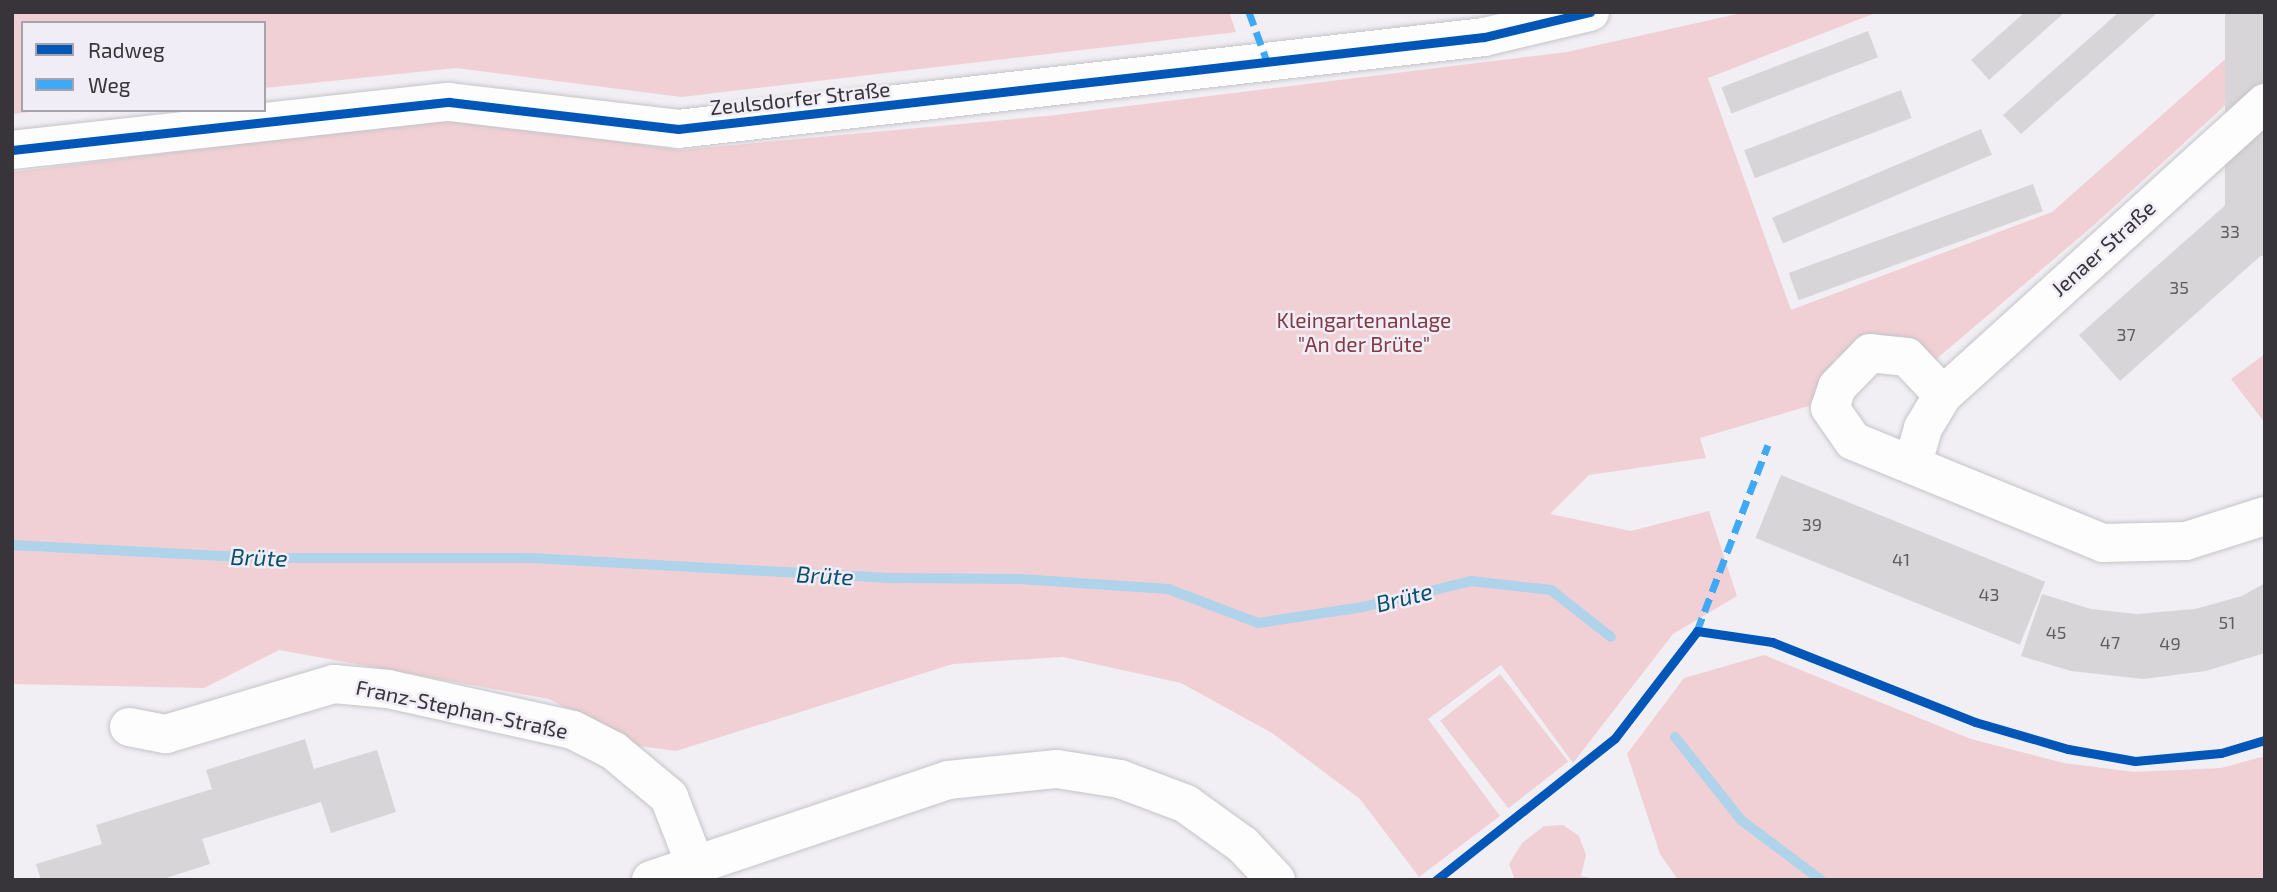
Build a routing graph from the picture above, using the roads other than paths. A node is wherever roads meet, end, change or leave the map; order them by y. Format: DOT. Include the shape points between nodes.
graph roads {
  1 [pos="1590,12"];
  2 [pos="2265,103"];
  3 [pos="12,150"];
  4 [pos="1943,395"];
  5 [pos="1913,463"];
  6 [pos="2265,516"];
  7 [pos="129,727"];
  8 [pos="695,864"];
  9 [pos="651,880"];
  10 [pos="1276,880"];
  1 -- 3 [label="street, Zeulsdorfer Straße" via="1471,39 678,129 449,102"];
  2 -- 4 [label="street, Jenaer Straße"];
  4 -- 5 [label="street, Jenaer Straße" via="1923,428"];
  4 -- 5 [label="street" via="1907,357 1870,353 1837,387 1830,408 1853,441"];
  5 -- 6 [label="street" via="2103,543 2186,541"];
  7 -- 8 [label="street, Franz-Stephan-Straße" via="166,734 334,684 388,689 573,730 614,751 669,797"];
  8 -- 9 [label="street"];
  8 -- 10 [label="street" via="948,780 1057,769 1119,779 1186,804 1243,845"];
}
